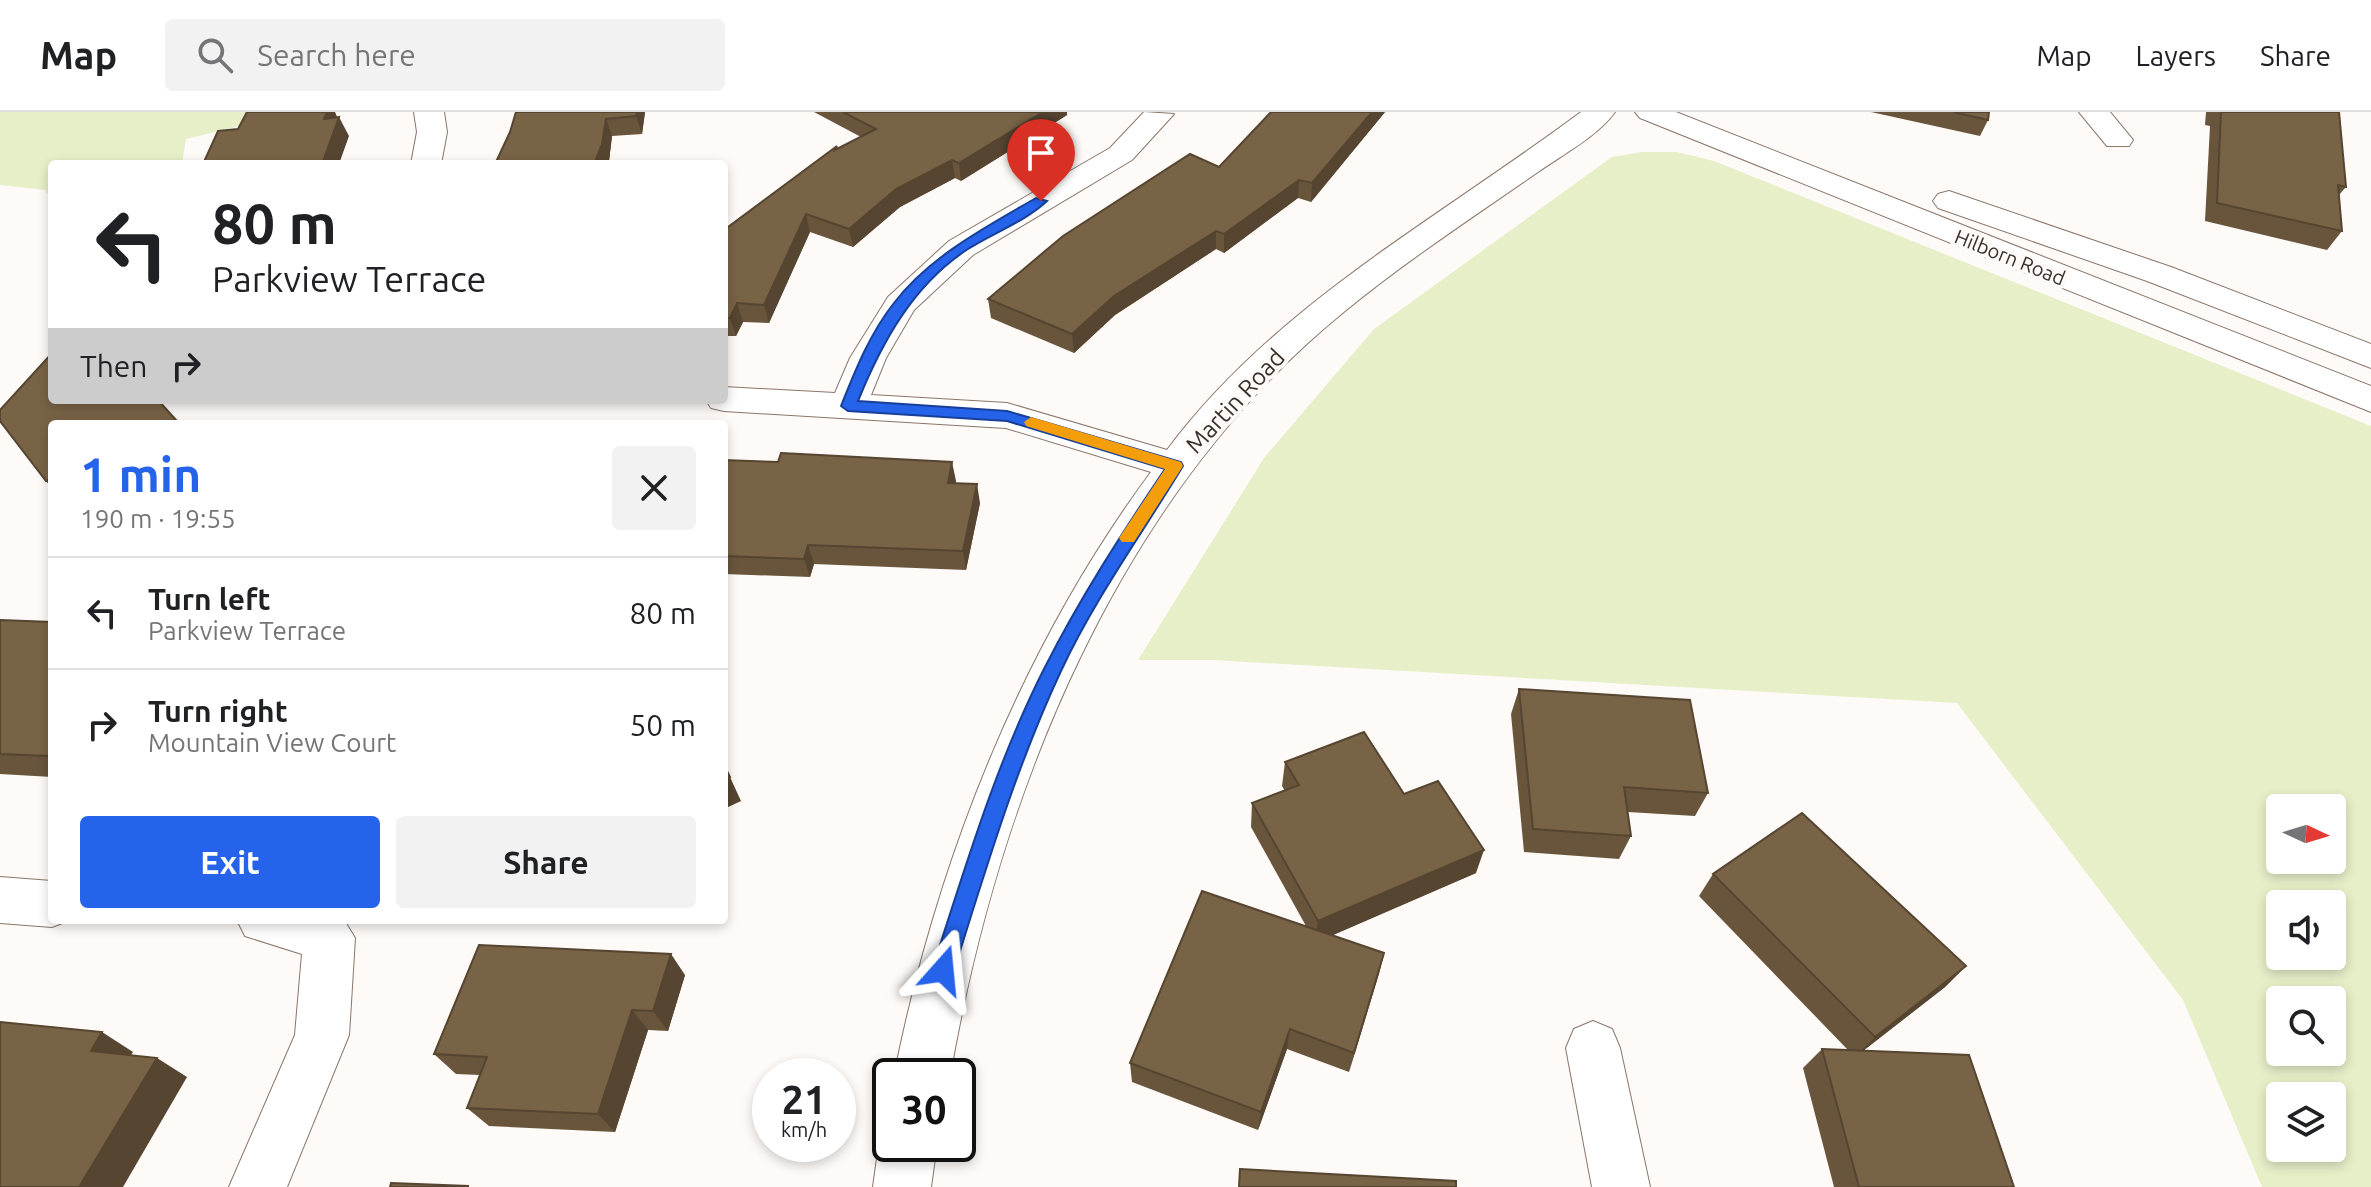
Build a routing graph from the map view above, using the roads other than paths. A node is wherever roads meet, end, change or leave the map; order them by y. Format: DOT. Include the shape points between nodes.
graph roads {
  1 [pos="429,112"];
  2 [pos="1600,112"];
  3 [pos="1650,112"];
  4 [pos="1719,112"];
  5 [pos="2094,112"];
  6 [pos="1159,114"];
  7 [pos="2118,140"];
  8 [pos="427,160"];
  9 [pos="2371,357"];
  10 [pos="728,399"];
  11 [pos="2371,400"];
  12 [pos="848,406"];
  13 [pos="1175,466"];
  14 [pos="0,900"];
  15 [pos="48,904"];
  16 [pos="278,924"];
  17 [pos="1593,1048"];
  18 [pos="926,1058"];
  19 [pos="905,1162"];
  20 [pos="258,1187"];
  21 [pos="902,1187"];
  22 [pos="1621,1187"];
  1 -- 8 [label="street"];
  2 -- 13 [label="street, Martin Road" via="1328,306 1242,388"];
  3 -- 11 [label="street, Hilborn Road"];
  4 -- 9 [label="street, Hilborn Road"];
  5 -- 7 [label="street"];
  6 -- 12 [label="street" via="1121,154 961,248 900,304"];
  10 -- 12 [label="street"];
  12 -- 13 [label="street" via="1007,416"];
  13 -- 18 [label="street, Martin Road" via="1112,562 1053,669 997,802 943,970"];
  14 -- 15 [label="street"];
  16 -- 20 [label="street" via="329,938 322,1035"];
  17 -- 22 [label="street"];
  19 -- 21 [label="street"];
}
